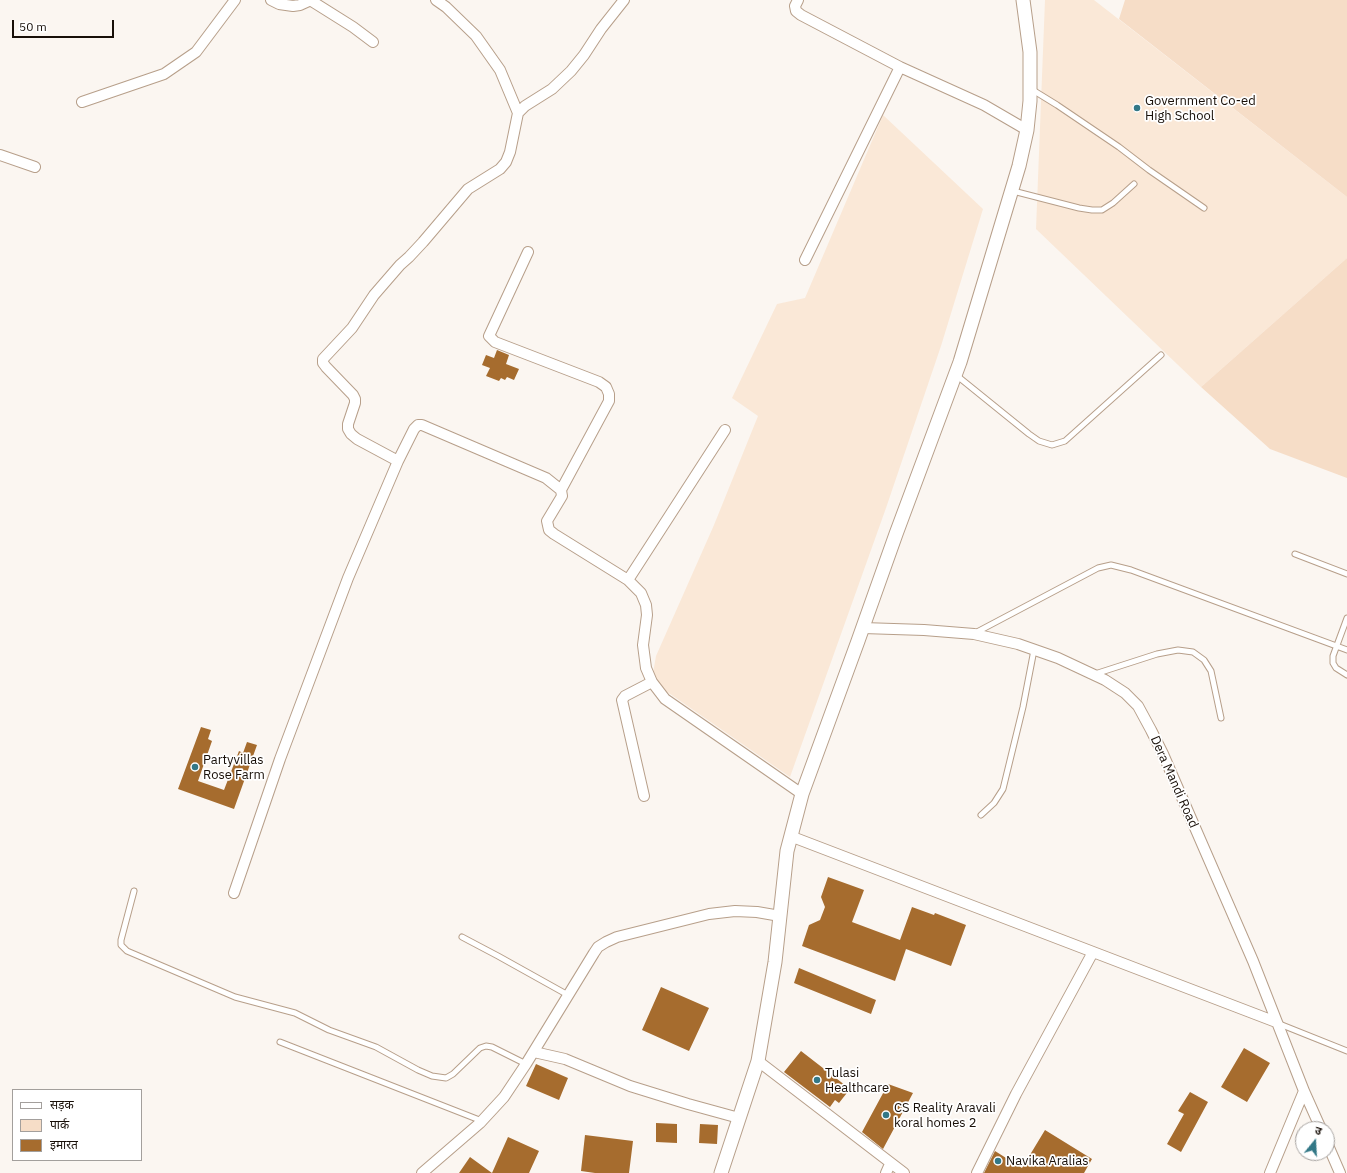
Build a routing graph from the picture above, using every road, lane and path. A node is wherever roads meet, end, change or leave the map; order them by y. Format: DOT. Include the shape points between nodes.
graph roads {
  1 [pos="235,0"];
  2 [pos="271,0"];
  3 [pos="311,0"];
  4 [pos="436,0"];
  5 [pos="624,0"];
  6 [pos="798,0"];
  7 [pos="1023,0"];
  8 [pos="448,4"];
  9 [pos="373,42"];
  10 [pos="900,67"];
  11 [pos="1030,89"];
  12 [pos="82,102"];
  13 [pos="518,113"];
  14 [pos="1027,130"];
  15 [pos="0,155"];
  16 [pos="35,167"];
  17 [pos="1134,184"];
  18 [pos="1012,191"];
  19 [pos="1204,208"];
  20 [pos="528,252"];
  21 [pos="805,260"];
  22 [pos="1161,355"];
  23 [pos="955,374"];
  24 [pos="725,430"];
  25 [pos="398,461"];
  26 [pos="561,490"];
  27 [pos="1295,554"];
  28 [pos="1347,574"];
  29 [pos="628,580"];
  30 [pos="1347,618"];
  31 [pos="863,628"];
  32 [pos="974,634"];
  33 [pos="1336,646"];
  34 [pos="1034,650"];
  35 [pos="1347,650"];
  36 [pos="1347,674"];
  37 [pos="1092,675"];
  38 [pos="652,682"];
  39 [pos="1221,718"];
  40 [pos="802,794"];
  41 [pos="644,796"];
  42 [pos="982,816"];
  43 [pos="790,836"];
  44 [pos="134,891"];
  45 [pos="234,893"];
  46 [pos="780,916"];
  47 [pos="462,937"];
  48 [pos="1093,952"];
  49 [pos="568,996"];
  50 [pos="1276,1022"];
  51 [pos="280,1042"];
  52 [pos="1347,1051"];
  53 [pos="534,1052"];
  54 [pos="758,1061"];
  55 [pos="526,1064"];
  56 [pos="1304,1092"];
  57 [pos="739,1118"];
  58 [pos="482,1121"];
  59 [pos="1317,1121"];
  60 [pos="1335,1161"];
  61 [pos="888,1168"];
  62 [pos="422,1173"];
  63 [pos="721,1173"];
  64 [pos="904,1173"];
  65 [pos="977,1173"];
  66 [pos="1270,1173"];
  67 [pos="1340,1173"];
  1 -- 12 [label="street" via="196,52 169,71"];
  2 -- 3 [label="street" via="293,6"];
  3 -- 9 [label="street"];
  4 -- 8 [label="street"];
  5 -- 13 [label="street" via="571,71 552,89"];
  6 -- 10 [label="street" via="796,11 801,15"];
  7 -- 11 [label="street" via="1030,52"];
  8 -- 13 [label="street" via="476,36 500,70"];
  10 -- 14 [label="street" via="984,105"];
  10 -- 21 [label="street"];
  11 -- 14 [label="street"];
  11 -- 19 [label="lane" via="1119,147"];
  13 -- 25 [label="street" via="506,162 500,169 468,189 374,295 352,328 323,359 326,367 355,399 348,424 351,434"];
  14 -- 18 [label="street"];
  15 -- 16 [label="street"];
  17 -- 18 [label="lane" via="1102,210 1079,208"];
  18 -- 23 [label="street"];
  20 -- 26 [label="street" via="489,336 495,342 599,382 606,387 609,394 608,401"];
  22 -- 23 [label="lane" via="1065,442 1052,445 1034,438"];
  23 -- 31 [label="street"];
  24 -- 29 [label="street"];
  25 -- 26 [label="street" via="414,429 422,425 546,478"];
  25 -- 45 [label="street" via="348,578 280,759"];
  26 -- 29 [label="street" via="562,496 547,521 549,530"];
  27 -- 28 [label="lane"];
  29 -- 38 [label="street" via="641,593 646,605 643,645 646,668"];
  30 -- 33 [label="lane"];
  31 -- 32 [label="street, Dera Mandi Road"];
  31 -- 40 [label="street"];
  32 -- 33 [label="lane" via="1098,568 1111,564"];
  32 -- 34 [label="street, Dera Mandi Road"];
  33 -- 35 [label="lane"];
  33 -- 36 [label="lane" via="1333,663 1336,668"];
  34 -- 37 [label="street, Dera Mandi Road" via="1058,658"];
  34 -- 42 [label="lane" via="1003,788"];
  37 -- 39 [label="lane" via="1157,654 1178,650 1193,652 1204,660 1210,671"];
  37 -- 50 [label="street, Dera Mandi Road" via="1125,693 1138,706 1151,730 1253,961"];
  38 -- 40 [label="street" via="665,699"];
  38 -- 41 [label="street" via="622,700"];
  40 -- 43 [label="street"];
  43 -- 46 [label="street"];
  43 -- 48 [label="street"];
  44 -- 55 [label="lane" via="121,940 121,945 127,951 235,997 295,1013 346,1037 376,1047 432,1076 446,1078 480,1048 486,1046"];
  46 -- 49 [label="street" via="735,911 709,914 606,942 598,947"];
  46 -- 54 [label="street"];
  47 -- 49 [label="lane"];
  48 -- 50 [label="street"];
  48 -- 65 [label="street" via="1016,1094"];
  49 -- 53 [label="street"];
  50 -- 52 [label="lane"];
  50 -- 56 [label="street, Dera Mandi Road"];
  51 -- 58 [label="lane"];
  53 -- 55 [label="street"];
  53 -- 57 [label="street" via="565,1060 630,1086"];
  54 -- 57 [label="street"];
  54 -- 61 [label="street"];
  55 -- 58 [label="street" via="504,1097"];
  56 -- 59 [label="street, Dera Mandi Road"];
  56 -- 66 [label="street"];
  57 -- 63 [label="street"];
  58 -- 62 [label="street"];
  60 -- 67 [label="street"];
  61 -- 64 [label="street"];
}
